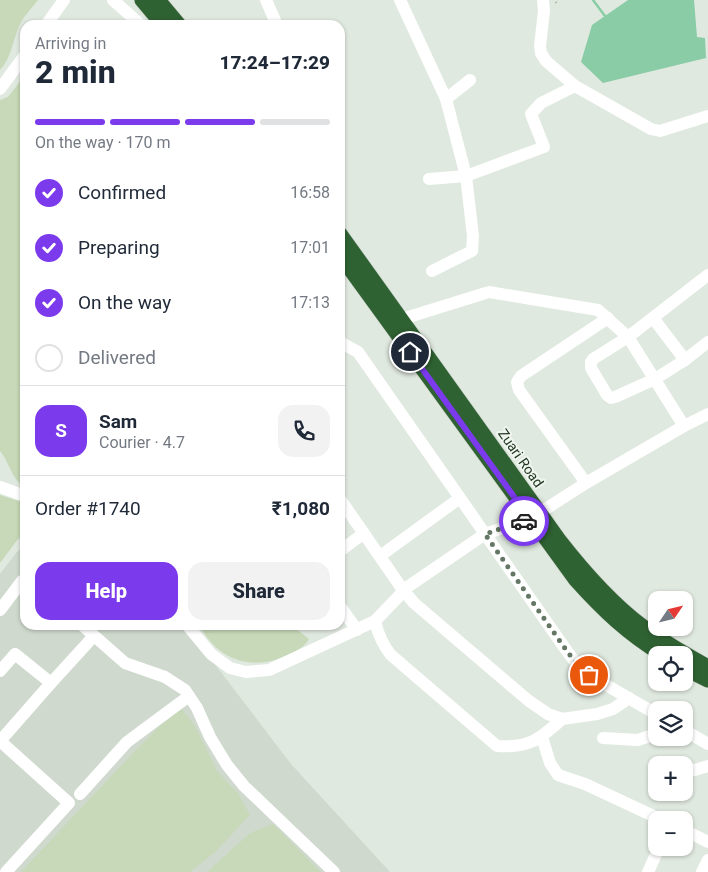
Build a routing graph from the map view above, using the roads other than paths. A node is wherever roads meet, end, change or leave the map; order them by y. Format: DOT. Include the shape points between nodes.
graph roads {
  1 [pos="64,0"];
  2 [pos="114,0"];
  3 [pos="142,0"];
  4 [pos="158,0"];
  5 [pos="266,0"];
  6 [pos="400,0"];
  7 [pos="543,0"];
  8 [pos="50,20"];
  9 [pos="136,20"];
  10 [pos="159,20"];
  11 [pos="175,20"];
  12 [pos="275,20"];
  13 [pos="20,62"];
  14 [pos="470,80"];
  15 [pos="575,86"];
  16 [pos="0,89"];
  17 [pos="446,99"];
  18 [pos="708,116"];
  19 [pos="466,176"];
  20 [pos="429,179"];
  21 [pos="345,241"];
  22 [pos="345,262"];
  23 [pos="432,271"];
  24 [pos="708,275"];
  25 [pos="608,318"];
  26 [pos="653,318"];
  27 [pos="402,319"];
  28 [pos="628,337"];
  29 [pos="708,342"];
  30 [pos="345,345"];
  31 [pos="685,360"];
  32 [pos="655,379"];
  33 [pos="708,414"];
  34 [pos="684,426"];
  35 [pos="586,483"];
  36 [pos="0,487"];
  37 [pos="20,494"];
  38 [pos="460,498"];
  39 [pos="345,506"];
  40 [pos="535,516"];
  41 [pos="364,533"];
  42 [pos="485,534"];
  43 [pos="345,547"];
  44 [pos="380,556"];
  45 [pos="20,584"];
  46 [pos="403,590"];
  47 [pos="0,610"];
  48 [pos="345,613"];
  49 [pos="375,621"];
  50 [pos="87,630"];
  51 [pos="191,630"];
  52 [pos="357,630"];
  53 [pos="93,637"];
  54 [pos="648,646"];
  55 [pos="708,667"];
  56 [pos="0,671"];
  57 [pos="693,672"];
  58 [pos="708,680"];
  59 [pos="51,683"];
  60 [pos="189,696"];
  61 [pos="628,698"];
  62 [pos="648,709"];
  63 [pos="562,719"];
  64 [pos="693,735"];
  65 [pos="648,737"];
  66 [pos="542,738"];
  67 [pos="604,738"];
  68 [pos="0,741"];
  69 [pos="708,744"];
  70 [pos="708,766"];
  71 [pos="693,770"];
  72 [pos="80,794"];
  73 [pos="648,813"];
  74 [pos="693,834"];
  75 [pos="708,842"];
  76 [pos="655,856"];
  77 [pos="708,860"];
  78 [pos="6,872"];
  79 [pos="334,872"];
  80 [pos="648,872"];
  81 [pos="702,872"];
  1 -- 8 [label="street"];
  2 -- 9 [label="street"];
  3 -- 10 [label="highway"];
  4 -- 11 [label="highway"];
  5 -- 12 [label="street"];
  6 -- 17 [label="street"];
  7 -- 15 [label="street" via="540,53"];
  13 -- 16 [label="street"];
  14 -- 17 [label="street"];
  15 -- 18 [label="street" via="660,132"];
  15 -- 19 [label="street" via="541,103 531,114 544,147"];
  17 -- 19 [label="street"];
  19 -- 20 [label="street"];
  19 -- 23 [label="street" via="474,236 472,251"];
  21 -- 27 [label="highway, Zuari Road"];
  22 -- 40 [label="highway, Zuari Road"];
  24 -- 26 [label="street"];
  25 -- 27 [label="street" via="598,310 489,292"];
  25 -- 28 [label="street"];
  25 -- 35 [label="street" via="521,376 517,382 519,390"];
  26 -- 28 [label="street"];
  26 -- 31 [label="street"];
  27 -- 40 [label="highway, Zuari Road"];
  28 -- 32 [label="street"];
  28 -- 32 [label="street" via="590,362 607,395 615,397"];
  29 -- 31 [label="street"];
  30 -- 38 [label="street" via="358,352"];
  31 -- 32 [label="street"];
  32 -- 34 [label="street"];
  33 -- 34 [label="street"];
  34 -- 35 [label="street"];
  35 -- 40 [label="street"];
  36 -- 37 [label="street"];
  38 -- 42 [label="street"];
  38 -- 44 [label="street"];
  39 -- 41 [label="street"];
  40 -- 42 [label="street"];
  40 -- 54 [label="highway, Zuari Road" via="576,580 618,623"];
  40 -- 55 [label="highway, Zuari Road" via="608,597 641,625"];
  41 -- 43 [label="street"];
  41 -- 44 [label="street"];
  42 -- 46 [label="street"];
  42 -- 61 [label="street" via="578,666"];
  44 -- 46 [label="street"];
  45 -- 47 [label="street"];
  46 -- 49 [label="street"];
  46 -- 63 [label="street" via="529,701"];
  48 -- 52 [label="street"];
  49 -- 52 [label="street"];
  49 -- 66 [label="street" via="377,632 391,655 497,746 526,745"];
  50 -- 53 [label="street"];
  51 -- 52 [label="street" via="210,654 230,668 246,672 269,670"];
  53 -- 59 [label="street"];
  53 -- 60 [label="street" via="125,663 165,678"];
  56 -- 59 [label="street" via="16,654"];
  57 -- 58 [label="highway"];
  59 -- 68 [label="street"];
  60 -- 72 [label="street" via="127,742"];
  60 -- 79 [label="street" via="227,766"];
  61 -- 62 [label="street"];
  61 -- 63 [label="street" via="613,709"];
  63 -- 66 [label="street"];
  64 -- 69 [label="street"];
  65 -- 67 [label="street" via="638,740"];
  66 -- 73 [label="street" via="550,763 558,774"];
  68 -- 78 [label="street" via="69,803"];
  70 -- 71 [label="street"];
  74 -- 75 [label="street"];
  76 -- 80 [label="street"];
  77 -- 81 [label="street"];
}
